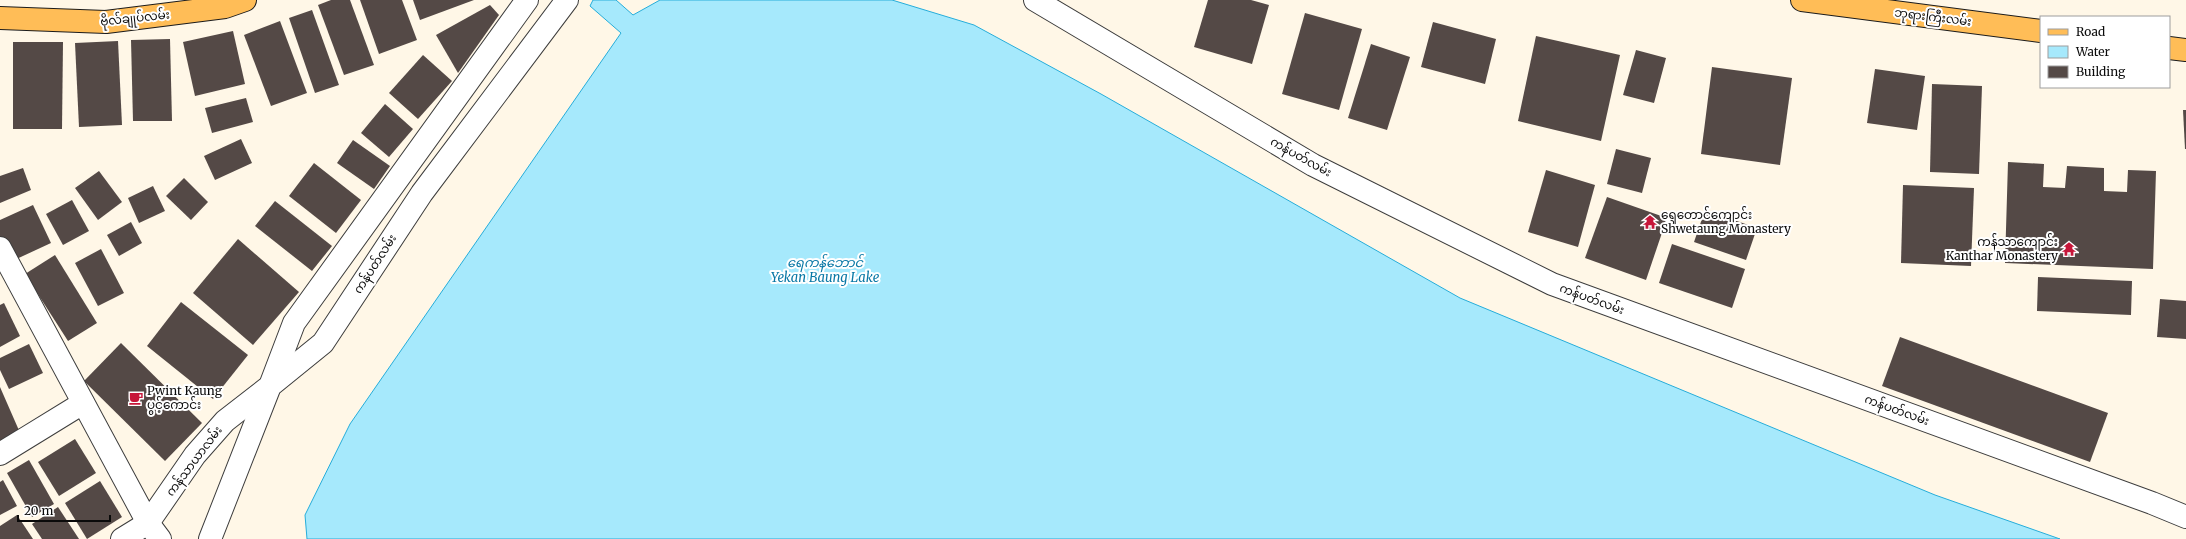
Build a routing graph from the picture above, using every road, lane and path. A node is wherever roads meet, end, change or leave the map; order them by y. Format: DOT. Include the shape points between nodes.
graph roads {
  1 [pos="245,0"];
  2 [pos="527,0"];
  3 [pos="567,0"];
  4 [pos="1035,0"];
  5 [pos="1802,0"];
  6 [pos="0,18"];
  7 [pos="2040,31"];
  8 [pos="2170,48"];
  9 [pos="2186,50"];
  10 [pos="0,248"];
  11 [pos="270,386"];
  12 [pos="83,403"];
  13 [pos="0,454"];
  14 [pos="2186,517"];
  15 [pos="154,531"];
  16 [pos="122,539"];
  17 [pos="210,539"];
  1 -- 6 [label="main road, ဗိုလ်ချုပ်လမ်း" via="225,7 106,22"];
  2 -- 11 [label="street" via="294,323"];
  3 -- 11 [label="street, ကန်ပတ်လမ်း" via="422,193 323,343"];
  4 -- 14 [label="street, ကန်ပတ်လမ်း" via="1313,165 1552,284"];
  5 -- 7 [label="main road, ဘုရားကြီးလမ်း"];
  8 -- 9 [label="main road"];
  10 -- 12 [label="street"];
  11 -- 15 [label="street, ကန်သာယာလမ်း" via="225,421 195,455"];
  11 -- 17 [label="street, ကန်ပတ်လမ်း"];
  12 -- 13 [label="street"];
  12 -- 15 [label="street"];
  15 -- 16 [label="street, ကန်သာယာလမ်း"];
}
